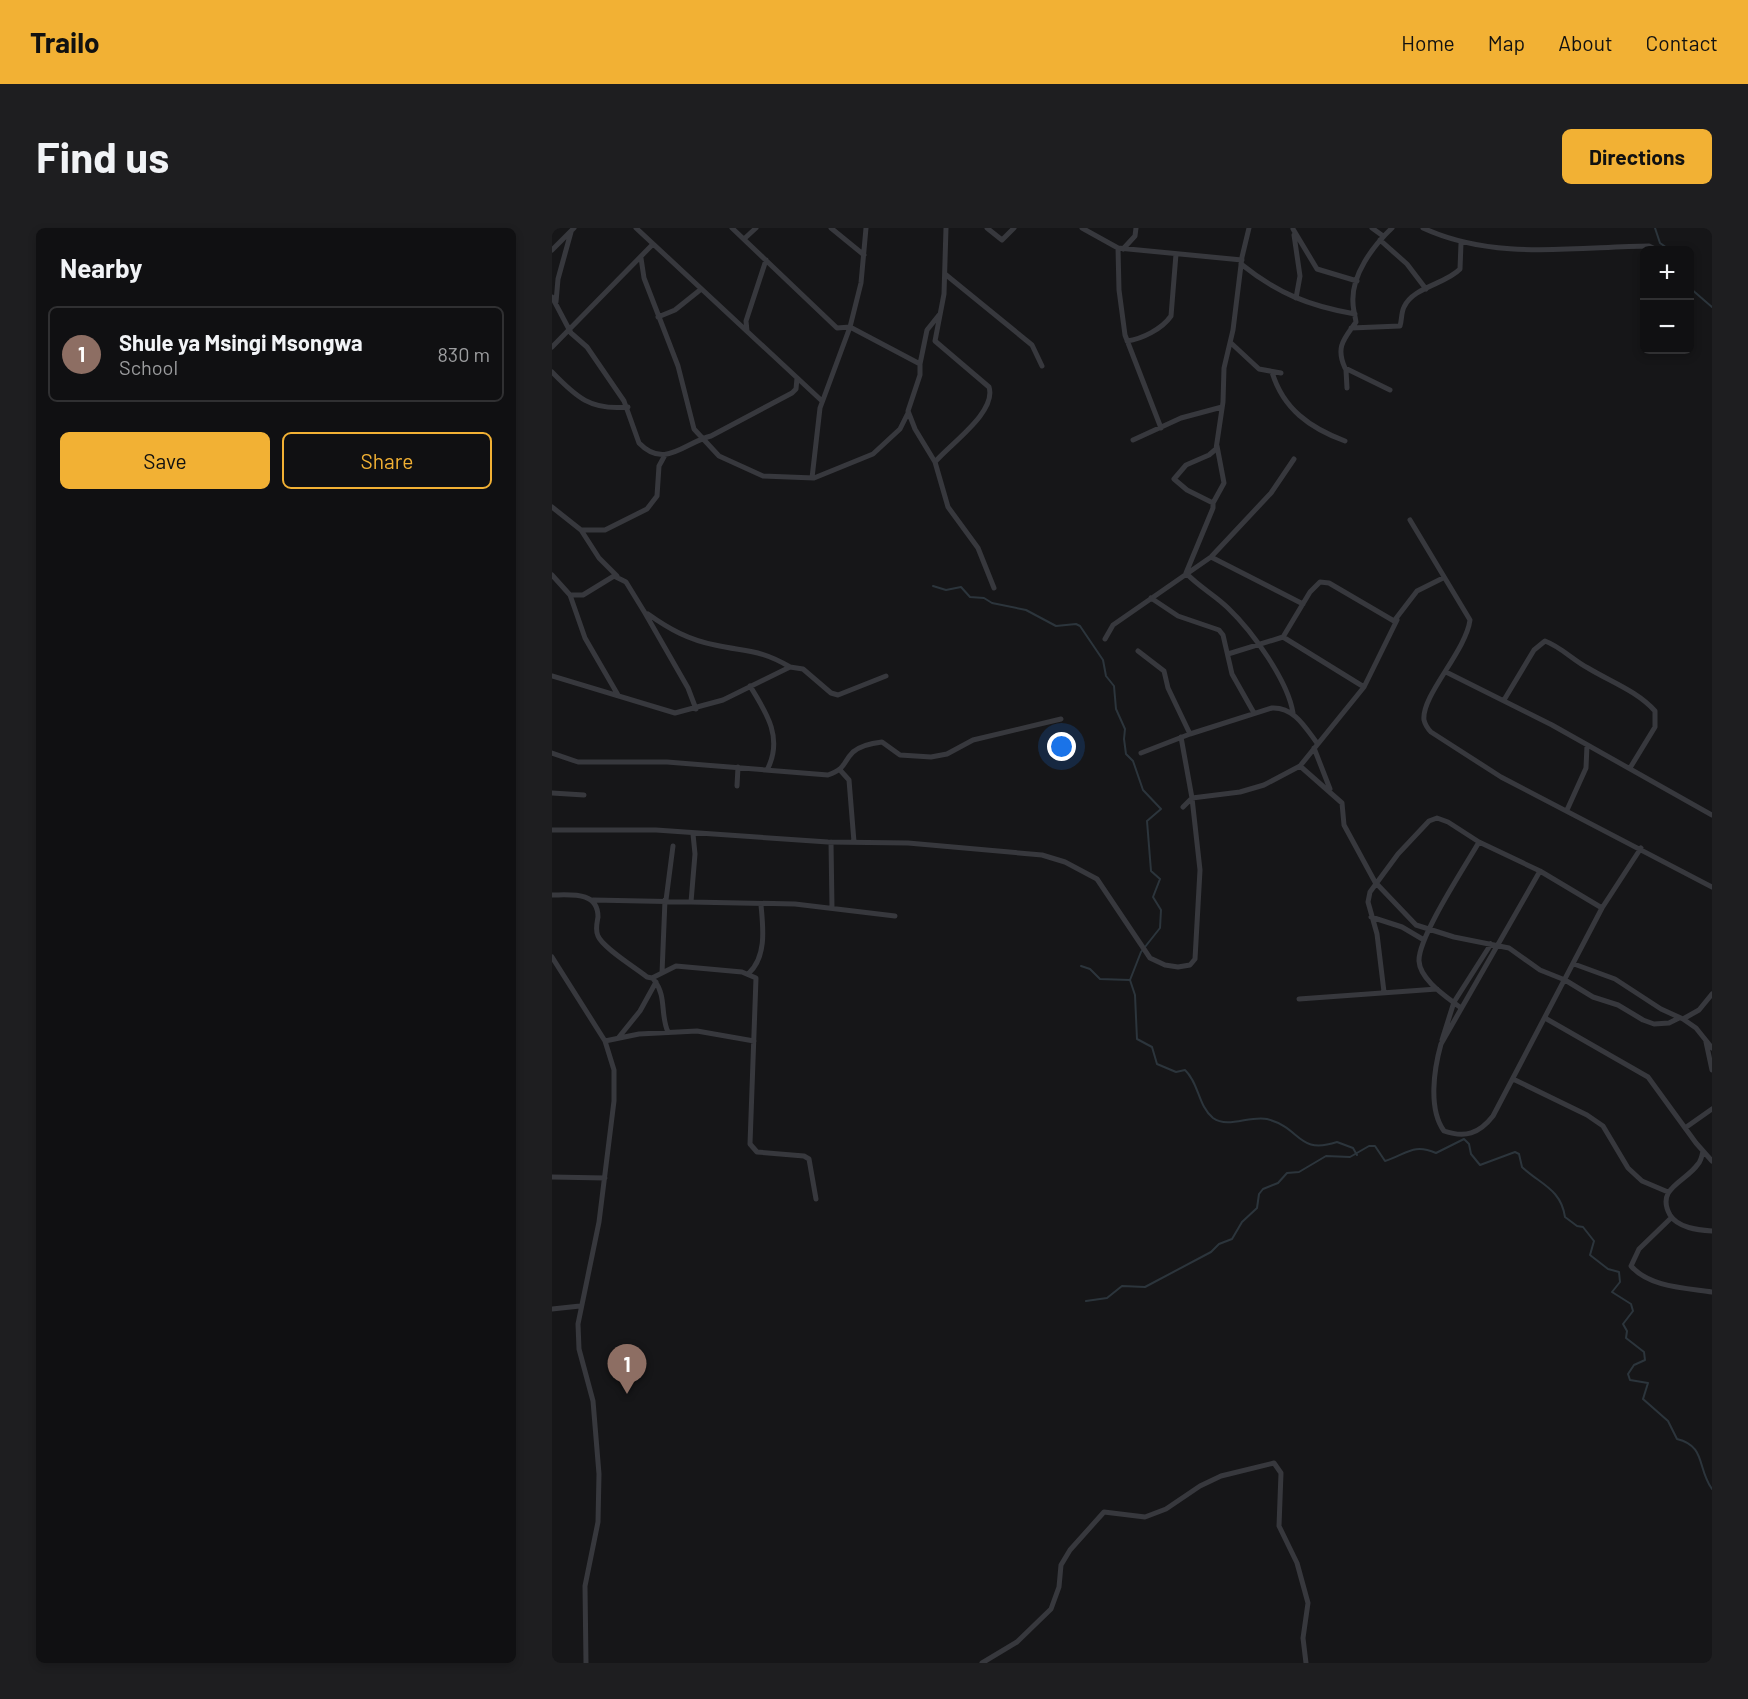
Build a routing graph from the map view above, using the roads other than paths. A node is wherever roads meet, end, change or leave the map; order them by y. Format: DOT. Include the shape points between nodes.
graph roads {
  1 [pos="636,228"];
  2 [pos="732,228"];
  3 [pos="756,228"];
  4 [pos="831,228"];
  5 [pos="866,228"];
  6 [pos="946,228"];
  7 [pos="987,228"];
  8 [pos="1014,228"];
  9 [pos="1082,228"];
  10 [pos="1136,228"];
  11 [pos="1249,228"];
  12 [pos="1372,228"];
  13 [pos="1392,228"];
  14 [pos="1423,228"];
  15 [pos="1292,229"];
  16 [pos="573,230"];
  17 [pos="1382,238"];
  18 [pos="744,239"];
  19 [pos="1461,243"];
  20 [pos="653,244"];
  21 [pos="1640,246"];
  22 [pos="1121,248"];
  23 [pos="552,250"];
  24 [pos="1176,254"];
  25 [pos="864,255"];
  26 [pos="641,258"];
  27 [pos="766,260"];
  28 [pos="1242,262"];
  29 [pos="945,274"];
  30 [pos="1357,282"];
  31 [pos="1426,289"];
  32 [pos="700,290"];
  33 [pos="552,297"];
  34 [pos="1296,298"];
  35 [pos="555,304"];
  36 [pos="940,314"];
  37 [pos="1355,314"];
  38 [pos="658,317"];
  39 [pos="850,327"];
  40 [pos="1351,328"];
  41 [pos="569,329"];
  42 [pos="747,331"];
  43 [pos="1127,341"];
  44 [pos="1231,342"];
  45 [pos="552,347"];
  46 [pos="920,364"];
  47 [pos="1042,366"];
  48 [pos="1346,370"];
  49 [pos="552,372"];
  50 [pos="1272,372"];
  51 [pos="1281,373"];
  52 [pos="797,378"];
  53 [pos="1347,388"];
  54 [pos="1390,390"];
  55 [pos="822,401"];
  56 [pos="1222,406"];
  57 [pos="628,407"];
  58 [pos="908,411"];
  59 [pos="1161,429"];
  60 [pos="700,437"];
  61 [pos="1133,440"];
  62 [pos="1345,441"];
  63 [pos="1217,446"];
  64 [pos="665,455"];
  65 [pos="1294,459"];
  66 [pos="935,462"];
  67 [pos="812,478"];
  68 [pos="1213,503"];
  69 [pos="552,507"];
  70 [pos="1410,520"];
  71 [pos="581,530"];
  72 [pos="1211,557"];
  73 [pos="1186,573"];
  74 [pos="552,575"];
  75 [pos="617,576"];
  76 [pos="1443,578"];
  77 [pos="994,588"];
  78 [pos="570,595"];
  79 [pos="1151,598"];
  80 [pos="1303,604"];
  81 [pos="645,613"];
  82 [pos="1397,620"];
  83 [pos="1283,637"];
  84 [pos="1105,639"];
  85 [pos="1257,644"];
  86 [pos="1138,651"];
  87 [pos="1228,654"];
  88 [pos="790,668"];
  89 [pos="1446,672"];
  90 [pos="552,676"];
  91 [pos="886,676"];
  92 [pos="750,686"];
  93 [pos="1365,687"];
  94 [pos="618,695"];
  95 [pos="1504,700"];
  96 [pos="696,708"];
  97 [pos="1254,713"];
  98 [pos="1293,713"];
  99 [pos="1061,719"];
  100 [pos="1190,734"];
  101 [pos="1181,737"];
  102 [pos="1587,745"];
  103 [pos="1316,746"];
  104 [pos="552,753"];
  105 [pos="1141,753"];
  106 [pos="1300,766"];
  107 [pos="738,767"];
  108 [pos="768,768"];
  109 [pos="1630,768"];
  110 [pos="840,770"];
  111 [pos="737,786"];
  112 [pos="1330,790"];
  113 [pos="552,793"];
  114 [pos="584,795"];
  115 [pos="1192,798"];
  116 [pos="1183,807"];
  117 [pos="1567,810"];
  118 [pos="1712,815"];
  119 [pos="552,830"];
  120 [pos="693,834"];
  121 [pos="831,842"];
  122 [pos="854,842"];
  123 [pos="1479,842"];
  124 [pos="673,846"];
  125 [pos="1641,848"];
  126 [pos="1540,871"];
  127 [pos="1376,882"];
  128 [pos="1712,887"];
  129 [pos="552,895"];
  130 [pos="593,900"];
  131 [pos="666,900"];
  132 [pos="691,902"];
  133 [pos="761,905"];
  134 [pos="832,908"];
  135 [pos="1602,908"];
  136 [pos="896,916"];
  137 [pos="1371,917"];
  138 [pos="1429,930"];
  139 [pos="1424,940"];
  140 [pos="1494,945"];
  141 [pos="552,957"];
  142 [pos="1574,964"];
  143 [pos="662,973"];
  144 [pos="749,973"];
  145 [pos="654,980"];
  146 [pos="1565,980"];
  147 [pos="1437,989"];
  148 [pos="1384,992"];
  149 [pos="1712,994"];
  150 [pos="1299,999"];
  151 [pos="1454,1002"];
  152 [pos="1461,1008"];
  153 [pos="1545,1018"];
  154 [pos="1681,1018"];
  155 [pos="668,1032"];
  156 [pos="618,1038"];
  157 [pos="605,1041"];
  158 [pos="754,1041"];
  159 [pos="1706,1041"];
  160 [pos="1441,1044"];
  161 [pos="1712,1047"];
  162 [pos="1712,1070"];
  163 [pos="1513,1079"];
  164 [pos="1712,1109"];
  165 [pos="1684,1128"];
  166 [pos="1703,1151"];
  167 [pos="1712,1161"];
  168 [pos="552,1177"];
  169 [pos="605,1178"];
  170 [pos="1668,1192"];
  171 [pos="816,1199"];
  172 [pos="1671,1218"];
  173 [pos="1712,1231"];
  174 [pos="1712,1292"];
  175 [pos="580,1306"];
  176 [pos="552,1309"];
  177 [pos="586,1663"];
  178 [pos="982,1663"];
  179 [pos="1306,1663"];
  1 -- 20 [label="street"];
  2 -- 18 [label="street"];
  3 -- 18 [label="street"];
  4 -- 25 [label="street"];
  5 -- 25 [label="street"];
  6 -- 29 [label="street"];
  7 -- 8 [label="street" via="1002,240"];
  9 -- 22 [label="street"];
  10 -- 22 [label="street" via="1135,236"];
  11 -- 28 [label="street"];
  12 -- 17 [label="street"];
  13 -- 17 [label="street"];
  14 -- 19 [label="street"];
  15 -- 30 [label="street" via="1317,269"];
  15 -- 34 [label="street" via="1300,276"];
  16 -- 23 [label="street"];
  16 -- 35 [label="street"];
  17 -- 30 [label="street"];
  17 -- 31 [label="street"];
  18 -- 27 [label="street"];
  19 -- 21 [label="street" via="1527,250"];
  19 -- 31 [label="street" via="1460,269"];
  20 -- 26 [label="street"];
  20 -- 32 [label="street"];
  22 -- 24 [label="street"];
  22 -- 43 [label="street" via="1119,290"];
  24 -- 28 [label="street"];
  24 -- 43 [label="street" via="1171,316 1160,327"];
  25 -- 39 [label="street"];
  26 -- 38 [label="street"];
  26 -- 41 [label="street"];
  27 -- 39 [label="street" via="837,328"];
  27 -- 42 [label="street" via="746,321"];
  28 -- 34 [label="street" via="1259,280"];
  28 -- 44 [label="street"];
  29 -- 36 [label="street"];
  29 -- 47 [label="street" via="1032,345"];
  30 -- 37 [label="street" via="1353,297"];
  31 -- 40 [label="street" via="1408,301 1398,327"];
  32 -- 38 [label="street" via="675,310"];
  32 -- 42 [label="street"];
  33 -- 35 [label="street"];
  34 -- 37 [label="street" via="1320,308"];
  35 -- 41 [label="street"];
  36 -- 46 [label="street" via="927,330"];
  36 -- 66 [label="street" via="935,341 990,392 985,411"];
  37 -- 40 [label="street" via="1356,322"];
  38 -- 60 [label="street" via="678,366 694,429"];
  39 -- 46 [label="street"];
  39 -- 55 [label="street"];
  40 -- 48 [label="street" via="1342,342 1342,364"];
  41 -- 45 [label="street"];
  41 -- 57 [label="street" via="587,347"];
  42 -- 52 [label="street"];
  43 -- 59 [label="street"];
  44 -- 50 [label="street" via="1259,369"];
  44 -- 56 [label="street" via="1224,368"];
  46 -- 58 [label="street"];
  48 -- 53 [label="street"];
  48 -- 54 [label="street"];
  49 -- 57 [label="street" via="588,403 610,409"];
  50 -- 51 [label="street"];
  50 -- 62 [label="street" via="1281,394 1300,418 1311,427"];
  52 -- 55 [label="street"];
  52 -- 60 [label="street" via="792,393 711,436"];
  55 -- 67 [label="street"];
  56 -- 59 [label="street" via="1181,417"];
  56 -- 63 [label="street"];
  57 -- 64 [label="street" via="639,443"];
  58 -- 66 [label="street"];
  58 -- 67 [label="street" via="900,429 873,454"];
  59 -- 61 [label="street"];
  60 -- 64 [label="street" via="681,451"];
  60 -- 67 [label="street" via="719,456 763,476"];
  63 -- 68 [label="street" via="1224,483"];
  63 -- 68 [label="street" via="1209,455 1186,465 1174,479"];
  64 -- 71 [label="street" via="659,466 657,496 647,510 605,530"];
  65 -- 72 [label="street" via="1271,493"];
  66 -- 77 [label="street" via="948,507 978,548"];
  68 -- 73 [label="street"];
  69 -- 71 [label="street"];
  70 -- 76 [label="street"];
  71 -- 75 [label="street" via="599,558"];
  72 -- 73 [label="street"];
  72 -- 80 [label="street"];
  73 -- 79 [label="street"];
  73 -- 85 [label="street" via="1228,608"];
  74 -- 78 [label="street"];
  75 -- 78 [label="street" via="583,595"];
  75 -- 81 [label="street" via="626,582"];
  76 -- 82 [label="street" via="1417,591"];
  76 -- 89 [label="street" via="1470,620 1468,632"];
  78 -- 94 [label="street" via="585,639"];
  79 -- 84 [label="street" via="1113,625"];
  79 -- 87 [label="street" via="1178,616 1219,630"];
  80 -- 82 [label="street" via="1320,582 1329,583 1384,617"];
  80 -- 83 [label="street"];
  81 -- 88 [label="street" via="676,633 716,646 764,653"];
  81 -- 96 [label="street"];
  82 -- 93 [label="street"];
  83 -- 85 [label="street"];
  83 -- 93 [label="street"];
  85 -- 87 [label="street"];
  85 -- 98 [label="street" via="1284,681"];
  86 -- 100 [label="street" via="1164,671"];
  87 -- 97 [label="street" via="1232,674"];
  88 -- 91 [label="street" via="802,669 838,695"];
  88 -- 92 [label="street"];
  89 -- 95 [label="street"];
  89 -- 117 [label="street" via="1425,708 1424,721 1431,732 1502,777"];
  90 -- 94 [label="street"];
  92 -- 96 [label="street"];
  92 -- 108 [label="street" via="767,713 773,732 773,758"];
  93 -- 103 [label="street"];
  94 -- 96 [label="street" via="675,713"];
  95 -- 102 [label="street"];
  95 -- 109 [label="street" via="1534,650 1545,641 1551,644 1633,693 1655,711 1655,727"];
  97 -- 98 [label="street" via="1284,707"];
  97 -- 100 [label="street"];
  98 -- 103 [label="street"];
  99 -- 110 [label="street" via="973,740 947,754 931,757 900,755 882,742 873,743 853,752"];
  100 -- 101 [label="street"];
  101 -- 105 [label="street"];
  101 -- 115 [label="street"];
  102 -- 109 [label="street"];
  102 -- 117 [label="street" via="1586,768"];
  103 -- 106 [label="street"];
  103 -- 112 [label="street"];
  104 -- 107 [label="street" via="578,762"];
  106 -- 112 [label="street"];
  106 -- 115 [label="street" via="1256,787 1225,796"];
  107 -- 108 [label="street"];
  107 -- 111 [label="street"];
  108 -- 110 [label="street" via="828,775"];
  109 -- 118 [label="street"];
  110 -- 122 [label="street" via="849,780"];
  112 -- 127 [label="street" via="1342,803 1344,825"];
  113 -- 114 [label="street"];
  115 -- 116 [label="street"];
  115 -- 122 [label="street" via="1200,896 1195,959 1184,966 1165,965 1150,958 1097,879 1065,862 1042,855"];
  117 -- 125 [label="street"];
  119 -- 120 [label="street" via="624,829"];
  120 -- 121 [label="street"];
  120 -- 132 [label="street"];
  121 -- 122 [label="street"];
  121 -- 134 [label="street"];
  123 -- 126 [label="street"];
  123 -- 127 [label="street" via="1448,822 1437,818 1429,821 1418,829"];
  123 -- 138 [label="street"];
  124 -- 131 [label="street"];
  125 -- 128 [label="street"];
  125 -- 135 [label="street"];
  126 -- 135 [label="street"];
  126 -- 140 [label="street"];
  127 -- 137 [label="street" via="1368,902"];
  127 -- 138 [label="street" via="1405,916"];
  129 -- 130 [label="street" via="588,896"];
  130 -- 131 [label="street"];
  130 -- 145 [label="street" via="602,941"];
  131 -- 132 [label="street"];
  131 -- 143 [label="street"];
  132 -- 133 [label="street"];
  133 -- 134 [label="street"];
  133 -- 144 [label="street" via="762,947 759,962"];
  134 -- 136 [label="street"];
  135 -- 142 [label="street"];
  137 -- 139 [label="street" via="1402,927"];
  137 -- 148 [label="street" via="1377,934"];
  138 -- 139 [label="street"];
  138 -- 140 [label="street"];
  139 -- 147 [label="street" via="1419,962"];
  140 -- 146 [label="street" via="1509,948 1540,970"];
  140 -- 151 [label="street"];
  140 -- 152 [label="street"];
  141 -- 157 [label="street"];
  142 -- 146 [label="street"];
  142 -- 154 [label="street" via="1615,979"];
  143 -- 144 [label="street" via="676,966"];
  143 -- 145 [label="street"];
  144 -- 158 [label="street" via="757,981"];
  145 -- 155 [label="street" via="661,993"];
  145 -- 156 [label="street" via="640,1011"];
  146 -- 153 [label="street"];
  146 -- 154 [label="street" via="1654,1024"];
  147 -- 148 [label="street"];
  147 -- 151 [label="street"];
  148 -- 150 [label="street"];
  149 -- 154 [label="street" via="1699,1010"];
  151 -- 152 [label="street"];
  151 -- 160 [label="street"];
  152 -- 160 [label="street"];
  153 -- 163 [label="street"];
  153 -- 165 [label="street" via="1648,1077"];
  154 -- 159 [label="street"];
  155 -- 156 [label="street"];
  155 -- 158 [label="street" via="697,1031"];
  156 -- 157 [label="street"];
  157 -- 169 [label="street" via="614,1070 614,1101"];
  158 -- 171 [label="street" via="751,1147 766,1154 809,1159"];
  159 -- 161 [label="street"];
  159 -- 162 [label="street"];
  160 -- 163 [label="street" via="1435,1085 1437,1117 1444,1131 1479,1131"];
  163 -- 170 [label="street" via="1603,1126 1628,1168 1642,1180"];
  164 -- 165 [label="street"];
  165 -- 166 [label="street"];
  166 -- 167 [label="street"];
  166 -- 170 [label="street" via="1699,1163"];
  168 -- 169 [label="street"];
  169 -- 175 [label="street"];
  170 -- 172 [label="street" via="1665,1205"];
  172 -- 173 [label="street" via="1681,1226"];
  172 -- 174 [label="street" via="1639,1249 1630,1266 1650,1280"];
  175 -- 176 [label="street"];
  175 -- 177 [label="street" via="579,1349 593,1401 599,1474 598,1522 585,1586"];
  178 -- 179 [label="street" via="1017,1642 1051,1609 1061,1565 1104,1512 1145,1517 1221,1476 1274,1463 1281,1473 1279,1526 1297,1563 1308,1603 1303,1638"];
}
